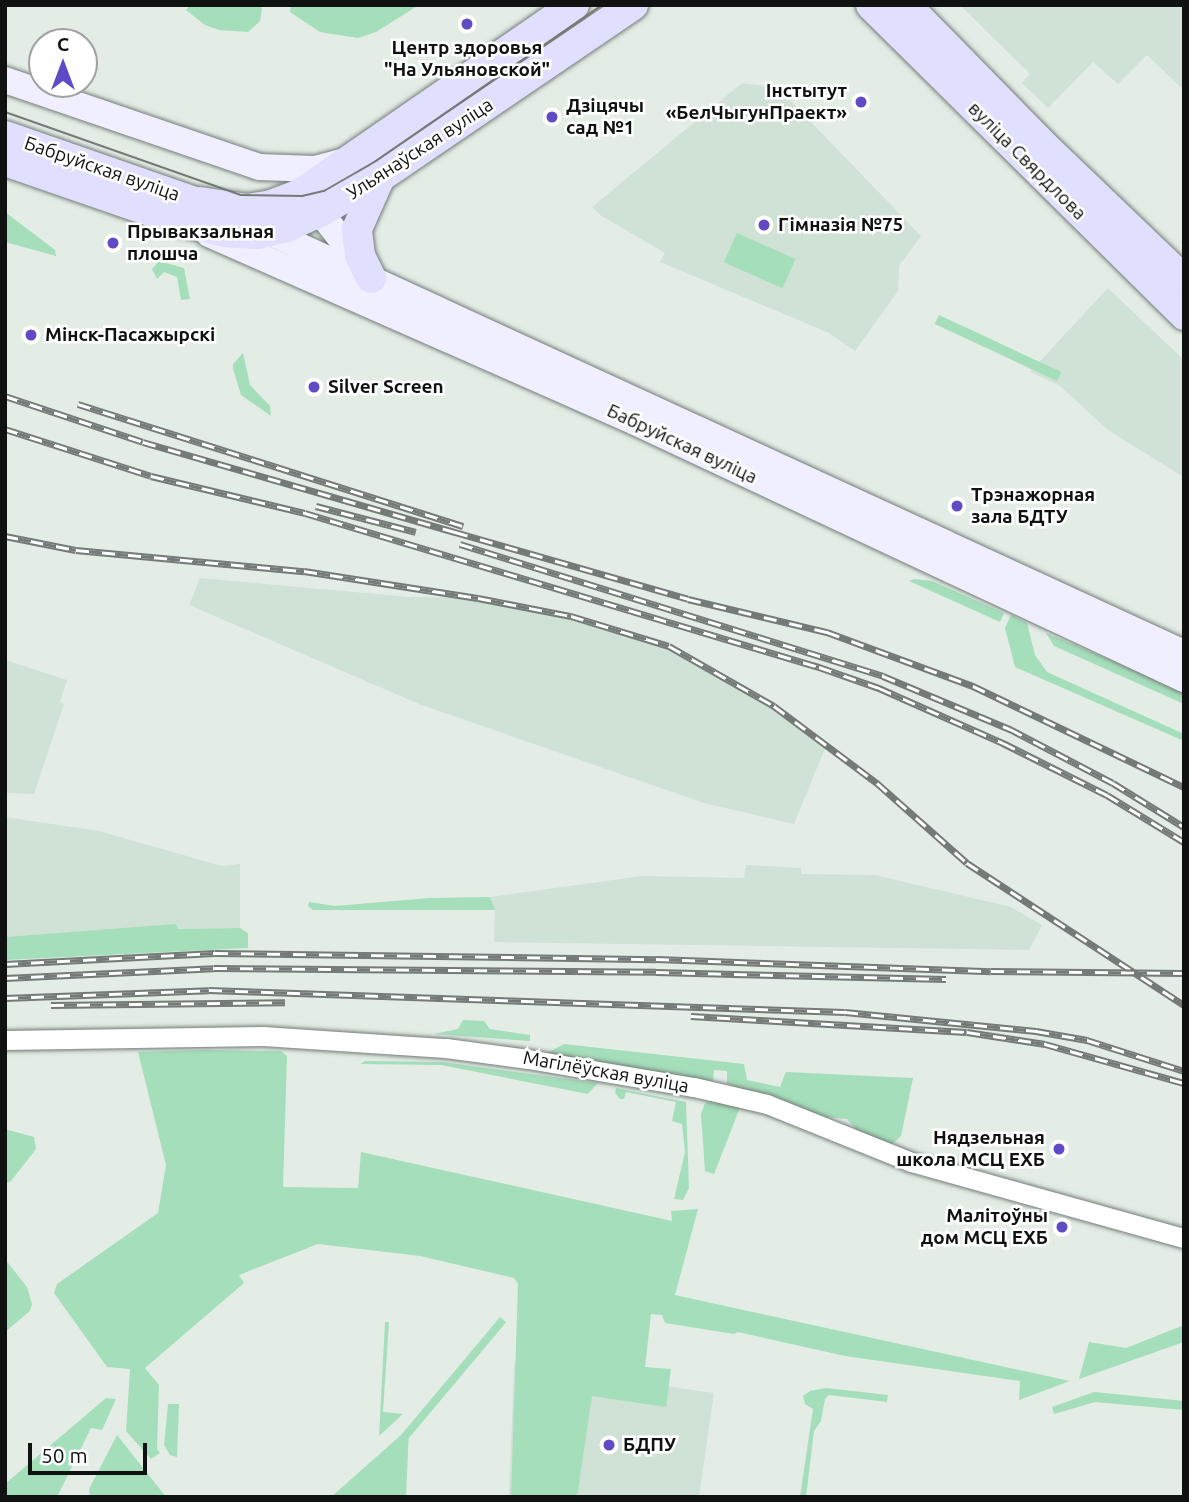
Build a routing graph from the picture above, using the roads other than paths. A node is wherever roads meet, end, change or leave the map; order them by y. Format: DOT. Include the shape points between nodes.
graph roads {
  1 [pos="574,5"];
  2 [pos="633,5"];
  3 [pos="871,5"];
  4 [pos="905,5"];
  5 [pos="467,79"];
  6 [pos="5,80"];
  7 [pos="470,117"];
  8 [pos="5,136"];
  9 [pos="350,160"];
  10 [pos="5,161"];
  11 [pos="259,167"];
  12 [pos="380,177"];
  13 [pos="200,202"];
  14 [pos="310,203"];
  15 [pos="175,220"];
  16 [pos="269,232"];
  17 [pos="371,278"];
  18 [pos="1184,280"];
  19 [pos="1184,315"];
  20 [pos="1184,653"];
  21 [pos="1184,679"];
  22 [pos="5,1040"];
  23 [pos="1184,1238"];
  1 -- 5 [label="main road, Ульянаўская вуліца"];
  2 -- 7 [label="main road, Ульянаўская вуліца"];
  3 -- 19 [label="main road, вуліца Свярдлова"];
  4 -- 18 [label="main road, вуліца Свярдлова" via="1042,145"];
  5 -- 7 [label="main road" via="464,100"];
  5 -- 9 [label="main road, Ульянаўская вуліца"];
  6 -- 11 [label="main road"];
  7 -- 12 [label="main road, Ульянаўская вуліца"];
  8 -- 13 [label="main road, Бабруйская вуліца"];
  9 -- 11 [label="main road" via="315,169"];
  9 -- 14 [label="main road, Ульянаўская вуліца"];
  10 -- 15 [label="main road, Бабруйская вуліца"];
  11 -- 14 [label="main road"];
  12 -- 14 [label="main road, Ульянаўская вуліца"];
  12 -- 17 [label="main road" via="357,229 360,255"];
  13 -- 14 [label="main road, Ульянаўская вуліца" via="247,209"];
  13 -- 16 [label="main road"];
  14 -- 16 [label="main road, Ульянаўская вуліца"];
  14 -- 17 [label="main road"];
  15 -- 16 [label="main road, Бабруйская вуліца" via="225,232"];
  15 -- 21 [label="main road, Бабруйская вуліца" via="635,422"];
  16 -- 17 [label="main road, Бабруйская вуліца"];
  17 -- 20 [label="main road, Бабруйская вуліца"];
  22 -- 23 [label="street, Магілёўская вуліца" via="263,1036 446,1048 528,1059 767,1104 911,1162"];
}
